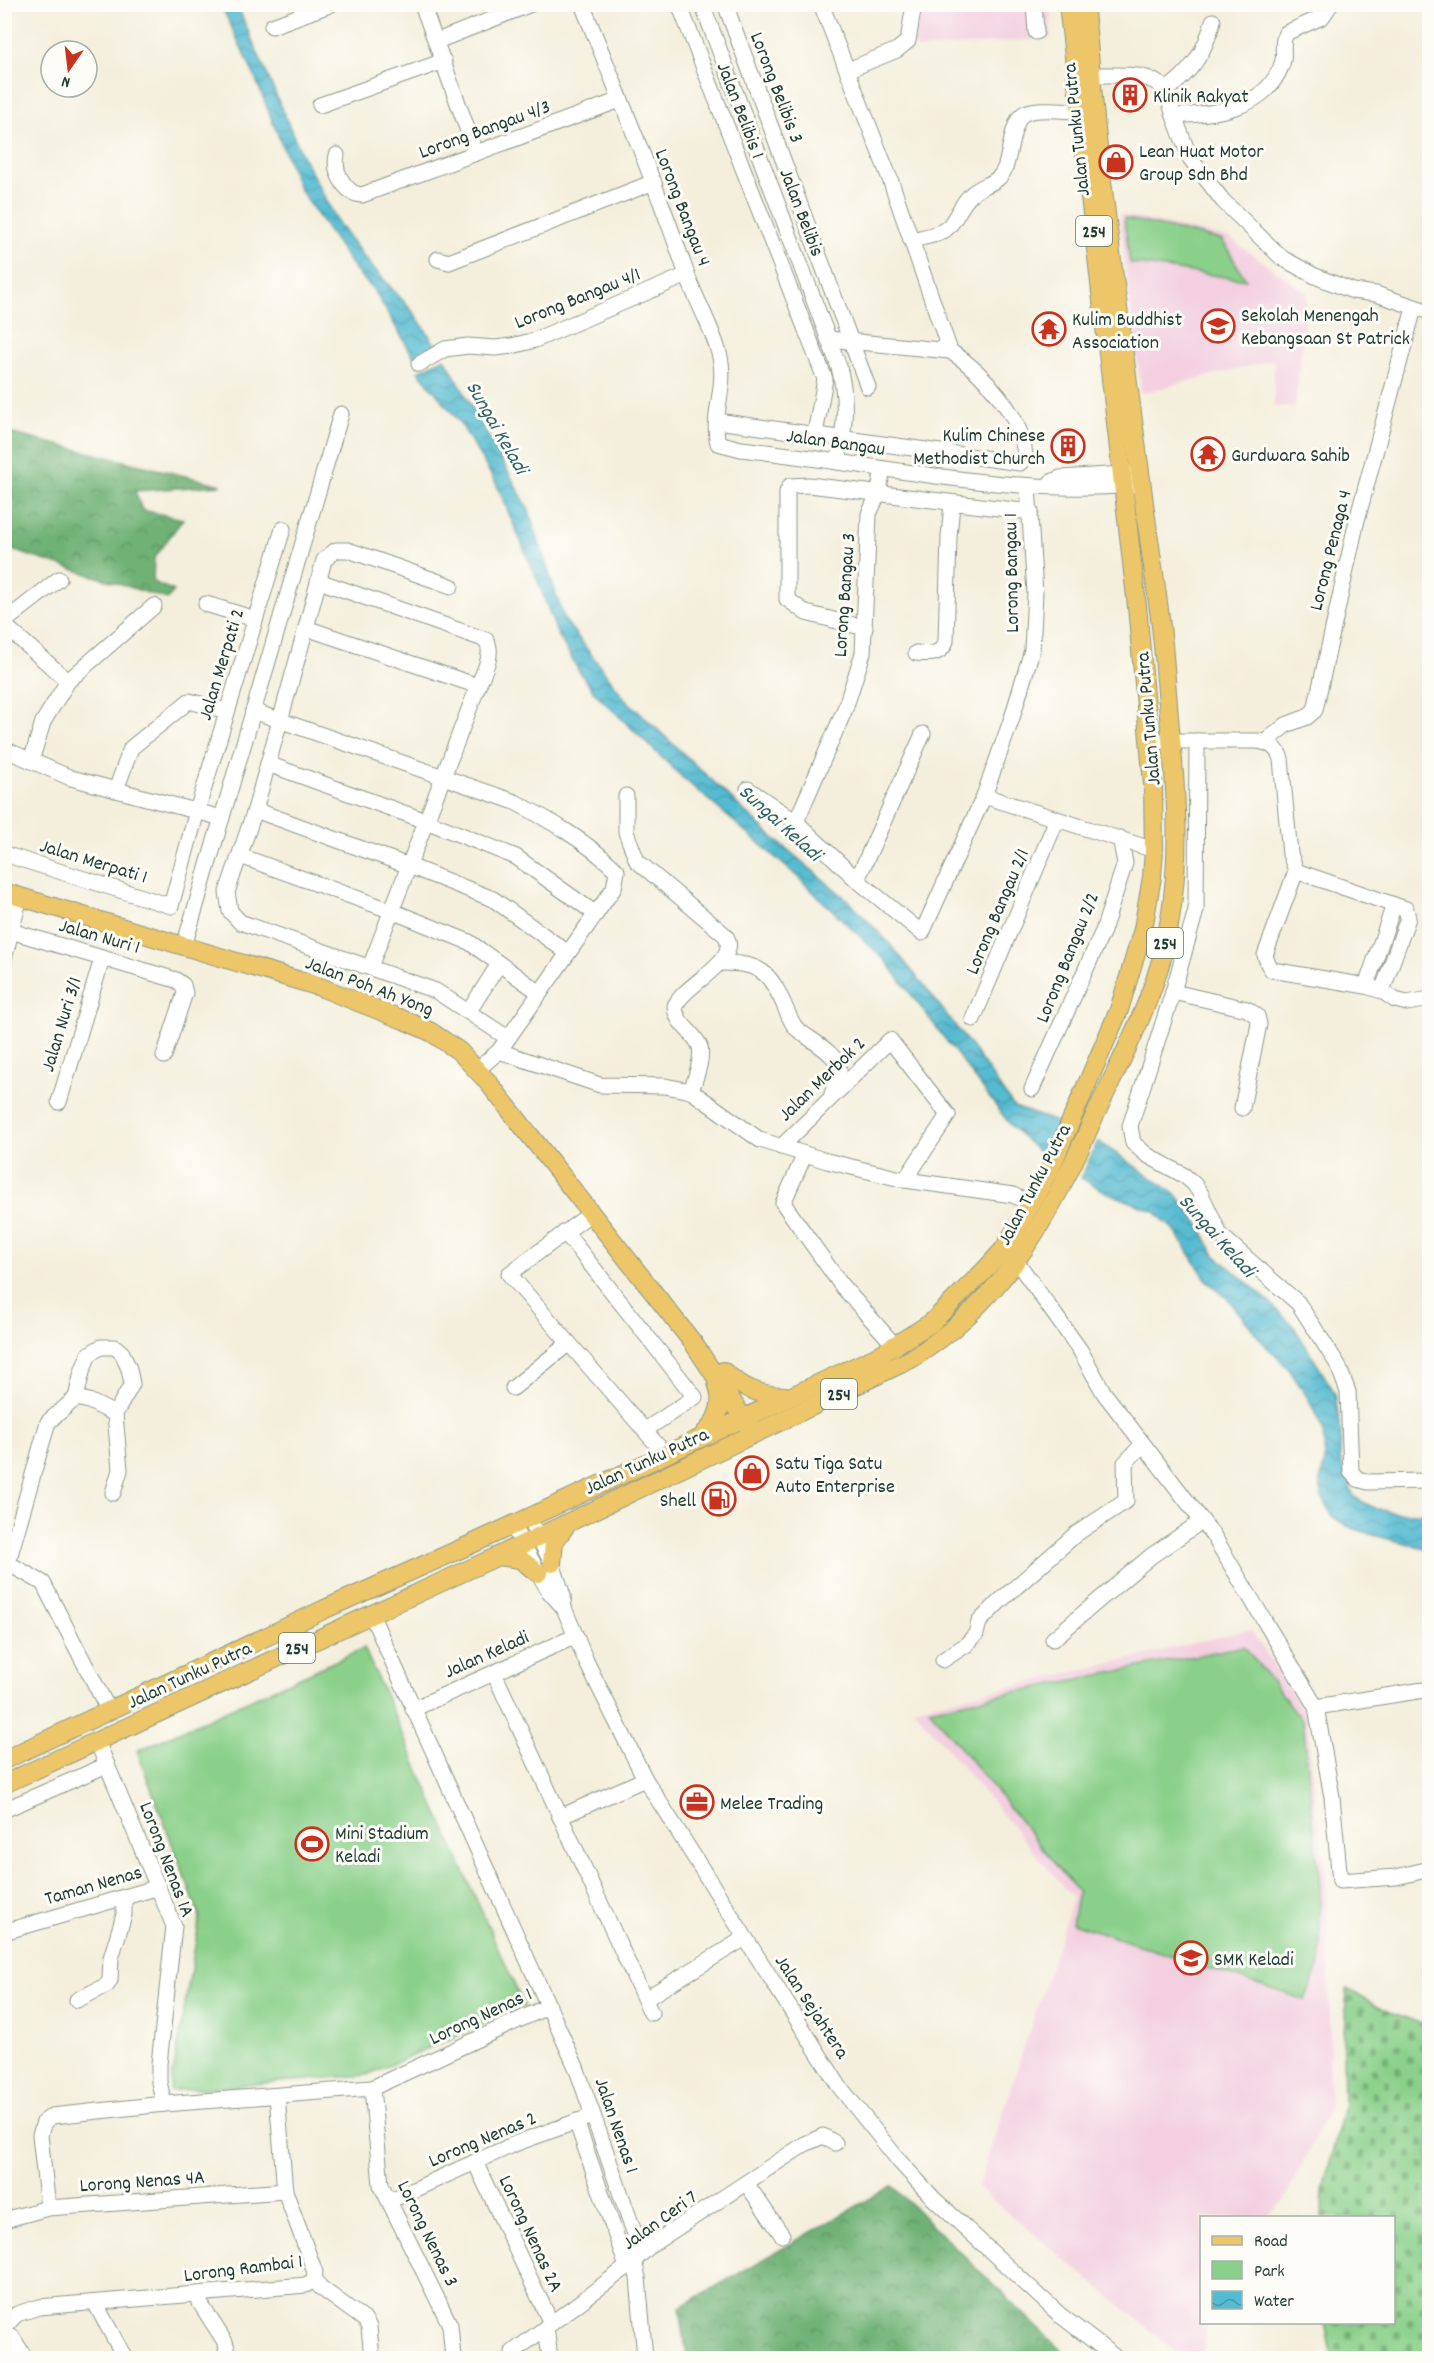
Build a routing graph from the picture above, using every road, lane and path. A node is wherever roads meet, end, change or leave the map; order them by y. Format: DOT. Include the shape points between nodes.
graph roads {
  1 [pos="332,4"];
  2 [pos="422,4"];
  3 [pos="582,4"];
  4 [pos="679,4"];
  5 [pos="702,4"];
  6 [pos="725,4"];
  7 [pos="821,4"];
  8 [pos="914,4"];
  9 [pos="1034,4"];
  10 [pos="1068,4"];
  11 [pos="1084,4"];
  12 [pos="1331,4"];
  13 [pos="523,6"];
  14 [pos="1212,21"];
  15 [pos="272,27"];
  16 [pos="1036,32"];
  17 [pos="437,41"];
  18 [pos="444,61"];
  19 [pos="848,70"];
  20 [pos="1091,75"];
  21 [pos="1165,91"];
  22 [pos="620,100"];
  23 [pos="320,105"];
  24 [pos="1080,111"];
  25 [pos="1174,116"];
  26 [pos="476,153"];
  27 [pos="337,155"];
  28 [pos="654,182"];
  29 [pos="911,240"];
  30 [pos="438,259"];
  31 [pos="687,275"];
  32 [pos="1422,310"];
  33 [pos="828,339"];
  34 [pos="851,340"];
  35 [pos="950,351"];
  36 [pos="419,364"];
  37 [pos="868,387"];
  38 [pos="341,414"];
  39 [pos="717,425"];
  40 [pos="815,434"];
  41 [pos="843,438"];
  42 [pos="838,462"];
  43 [pos="883,469"];
  44 [pos="1141,479"];
  45 [pos="1122,480"];
  46 [pos="1102,481"];
  47 [pos="1035,486"];
  48 [pos="878,494"];
  49 [pos="952,504"];
  50 [pos="1031,512"];
  51 [pos="283,529"];
  52 [pos="59,579"];
  53 [pos="318,581"];
  54 [pos="451,586"];
  55 [pos="206,604"];
  56 [pos="154,606"];
  57 [pos="255,619"];
  58 [pos="4,624"];
  59 [pos="306,628"];
  60 [pos="865,628"];
  61 [pos="916,653"];
  62 [pos="68,681"];
  63 [pos="478,686"];
  64 [pos="227,711"];
  65 [pos="253,711"];
  66 [pos="280,721"];
  67 [pos="923,734"];
  68 [pos="1171,740"];
  69 [pos="1149,741"];
  70 [pos="1197,741"];
  71 [pos="1265,742"];
  72 [pos="4,749"];
  73 [pos="31,761"];
  74 [pos="268,764"];
  75 [pos="443,777"];
  76 [pos="748,789"];
  77 [pos="116,790"];
  78 [pos="626,796"];
  79 [pos="984,796"];
  80 [pos="255,810"];
  81 [pos="197,811"];
  82 [pos="222,818"];
  83 [pos="1057,819"];
  84 [pos="426,821"];
  85 [pos="796,822"];
  86 [pos="1120,838"];
  87 [pos="1154,850"];
  88 [pos="4,854"];
  89 [pos="240,856"];
  90 [pos="409,866"];
  91 [pos="1296,871"];
  92 [pos="857,880"];
  93 [pos="12,894"];
  94 [pos="1394,905"];
  95 [pos="171,906"];
  96 [pos="392,911"];
  97 [pos="596,914"];
  98 [pos="9,930"];
  99 [pos="729,940"];
  100 [pos="184,946"];
  101 [pos="568,953"];
  102 [pos="102,958"];
  103 [pos="4,959"];
  104 [pos="720,963"];
  105 [pos="499,964"];
  106 [pos="746,965"];
  107 [pos="370,968"];
  108 [pos="1366,986"];
  109 [pos="1382,991"];
  110 [pos="1173,992"];
  111 [pos="540,993"];
  112 [pos="1430,999"];
  113 [pos="468,1011"];
  114 [pos="973,1019"];
  115 [pos="503,1045"];
  116 [pos="164,1056"];
  117 [pos="478,1069"];
  118 [pos="1032,1089"];
  119 [pos="692,1091"];
  120 [pos="831,1097"];
  121 [pos="59,1102"];
  122 [pos="1242,1108"];
  123 [pos="782,1147"];
  124 [pos="805,1154"];
  125 [pos="905,1180"];
  126 [pos="1031,1204"];
  127 [pos="590,1214"];
  128 [pos="565,1232"];
  129 [pos="1017,1262"];
  130 [pos="569,1343"];
  131 [pos="896,1347"];
  132 [pos="719,1373"];
  133 [pos="811,1387"];
  134 [pos="513,1388"];
  135 [pos="76,1398"];
  136 [pos="115,1414"];
  137 [pos="750,1415"];
  138 [pos="645,1430"];
  139 [pos="760,1431"];
  140 [pos="701,1437"];
  141 [pos="1143,1444"];
  142 [pos="665,1454"];
  143 [pos="1430,1481"];
  144 [pos="113,1493"];
  145 [pos="576,1518"];
  146 [pos="520,1521"];
  147 [pos="1202,1521"];
  148 [pos="531,1540"];
  149 [pos="498,1556"];
  150 [pos="6,1562"];
  151 [pos="545,1568"];
  152 [pos="371,1614"];
  153 [pos="576,1636"];
  154 [pos="1053,1639"];
  155 [pos="943,1660"];
  156 [pos="494,1673"];
  157 [pos="1430,1689"];
  158 [pos="1316,1707"];
  159 [pos="115,1708"];
  160 [pos="413,1709"];
  161 [pos="58,1735"];
  162 [pos="97,1741"];
  163 [pos="4,1760"];
  164 [pos="107,1765"];
  165 [pos="645,1779"];
  166 [pos="4,1784"];
  167 [pos="4,1810"];
  168 [pos="560,1817"];
  169 [pos="1430,1869"];
  170 [pos="159,1887"];
  171 [pos="124,1897"];
  172 [pos="4,1932"];
  173 [pos="745,1938"];
  174 [pos="77,2000"];
  175 [pos="549,2006"];
  176 [pos="372,2088"];
  177 [pos="277,2096"];
  178 [pos="164,2104"];
  179 [pos="592,2116"];
  180 [pos="576,2121"];
  181 [pos="835,2143"];
  182 [pos="475,2162"];
  183 [pos="746,2183"];
  184 [pos="285,2191"];
  185 [pos="389,2201"];
  186 [pos="48,2208"];
  187 [pos="4,2220"];
  188 [pos="782,2235"];
  189 [pos="631,2264"];
  190 [pos="314,2280"];
  191 [pos="199,2294"];
  192 [pos="95,2303"];
  193 [pos="548,2325"];
  194 [pos="4,2327"];
  195 [pos="4,2335"];
  196 [pos="513,2352"];
  197 [pos="25,2358"];
  198 [pos="125,2358"];
  199 [pos="224,2358"];
  200 [pos="372,2358"];
  201 [pos="453,2358"];
  202 [pos="550,2358"];
  203 [pos="645,2358"];
  204 [pos="1116,2358"];
  1 -- 15 [label="street"];
  2 -- 17 [label="street"];
  3 -- 22 [label="street, Lorong Bangau 4"];
  4 -- 40 [label="street, Jalan Belibis 1" via="825,379"];
  5 -- 33 [label="street, Jalan Belibis"];
  6 -- 34 [label="street, Lorong Belibis 3"];
  7 -- 19 [label="street"];
  8 -- 19 [label="street" via="908,41 897,50"];
  9 -- 16 [label="street"];
  10 -- 24 [label="main road, Jalan Tunku Putra / 254"];
  11 -- 20 [label="main road, Jalan Tunku Putra / 254"];
  12 -- 25 [label="street" via="1322,17 1286,33 1282,41 1283,63 1269,88 1236,109"];
  13 -- 17 [label="street"];
  14 -- 21 [label="street" via="1198,60"];
  17 -- 18 [label="street"];
  18 -- 23 [label="street"];
  18 -- 26 [label="street"];
  19 -- 29 [label="street"];
  20 -- 21 [label="street" via="1142,76 1156,81"];
  20 -- 44 [label="main road, Jalan Tunku Putra / 254" via="1116,304"];
  21 -- 25 [label="street"];
  22 -- 26 [label="street, Lorong Bangau 4/3"];
  22 -- 28 [label="street, Lorong Bangau 4"];
  24 -- 29 [label="street" via="1034,110 1021,116 999,179 963,202 944,231"];
  24 -- 45 [label="main road, Jalan Tunku Putra / 254"];
  25 -- 32 [label="street" via="1190,158 1223,201 1282,258 1353,291 1376,294"];
  26 -- 27 [label="street, Lorong Bangau 4/3" via="362,195 346,187 335,164"];
  28 -- 30 [label="street" via="449,262"];
  28 -- 31 [label="street, Lorong Bangau 4"];
  29 -- 35 [label="street"];
  31 -- 36 [label="street, Lorong Bangau 4/1" via="535,340 513,346 445,350"];
  31 -- 39 [label="street, Lorong Bangau 4" via="721,363"];
  32 -- 71 [label="street, Lorong Penaga 4" via="1357,520 1315,710"];
  33 -- 34 [label="street"];
  33 -- 41 [label="street, Jalan Belibis" via="843,379"];
  34 -- 35 [label="street"];
  34 -- 37 [label="street, Lorong Belibis 3"];
  35 -- 41 [label="street" via="968,362 1006,407 1024,444 1020,463"];
  38 -- 65 [label="street"];
  39 -- 40 [label="street"];
  39 -- 42 [label="street, Jalan Bangau" via="721,446"];
  40 -- 41 [label="street"];
  41 -- 42 [label="street, Jalan Belibis"];
  42 -- 43 [label="street, Jalan Bangau"];
  43 -- 47 [label="street, Jalan Bangau"];
  43 -- 48 [label="street, Lorong Bangau 3"];
  44 -- 45 [label="street"];
  44 -- 68 [label="main road, Jalan Tunku Putra / 254" via="1163,642"];
  45 -- 46 [label="street"];
  45 -- 46 [label="street" via="1119,495"];
  45 -- 69 [label="main road, Jalan Tunku Putra / 254"];
  46 -- 47 [label="street" via="1060,478"];
  47 -- 50 [label="street, Lorong Bangau 1"];
  48 -- 49 [label="street"];
  48 -- 60 [label="street, Lorong Bangau 3" via="869,514"];
  48 -- 60 [label="street" via="798,485 790,486 787,492 786,599 806,613"];
  49 -- 50 [label="street"];
  49 -- 61 [label="street" via="946,641 935,654"];
  50 -- 79 [label="street, Lorong Bangau 1" via="1035,593 1032,650"];
  51 -- 57 [label="street, Jalan Merpati 2"];
  52 -- 58 [label="street"];
  53 -- 54 [label="street" via="324,560 336,550 348,550"];
  53 -- 59 [label="street"];
  53 -- 63 [label="street" via="486,640 490,652"];
  55 -- 57 [label="street"];
  56 -- 62 [label="street"];
  57 -- 64 [label="street, Jalan Merpati 2"];
  58 -- 62 [label="street"];
  59 -- 63 [label="street"];
  59 -- 66 [label="street"];
  60 -- 85 [label="street, Lorong Bangau 3" via="863,653 845,709"];
  62 -- 73 [label="street" via="43,722"];
  63 -- 75 [label="street"];
  64 -- 77 [label="street" via="189,701 131,748"];
  64 -- 81 [label="street, Jalan Merpati 2"];
  65 -- 66 [label="street"];
  65 -- 82 [label="street"];
  66 -- 74 [label="street"];
  66 -- 75 [label="street"];
  67 -- 92 [label="street"];
  68 -- 69 [label="street"];
  68 -- 70 [label="street"];
  68 -- 129 [label="main road, Jalan Tunku Putra / 254" via="1178,843 1162,957 1150,997 1068,1176"];
  69 -- 87 [label="main road, Jalan Tunku Putra / 254"];
  70 -- 71 [label="street"];
  70 -- 110 [label="street" via="1196,910"];
  71 -- 91 [label="street" via="1276,748 1281,759 1290,854"];
  72 -- 73 [label="street"];
  73 -- 77 [label="street" via="71,778"];
  74 -- 80 [label="street"];
  74 -- 84 [label="street"];
  75 -- 84 [label="street"];
  75 -- 97 [label="street" via="515,802 603,857 616,871 614,888"];
  76 -- 85 [label="street"];
  77 -- 81 [label="street"];
  78 -- 99 [label="street" via="626,832 637,861"];
  79 -- 83 [label="street"];
  79 -- 92 [label="street, Lorong Bangau 1" via="922,933"];
  80 -- 89 [label="street"];
  80 -- 90 [label="street"];
  81 -- 82 [label="street"];
  81 -- 95 [label="street, Jalan Merpati 2"];
  82 -- 100 [label="street"];
  83 -- 86 [label="street"];
  83 -- 114 [label="street, Lorong Bangau 2/1"];
  84 -- 90 [label="street"];
  84 -- 97 [label="street" via="516,856"];
  85 -- 92 [label="street"];
  86 -- 87 [label="street"];
  86 -- 118 [label="street, Lorong Bangau 2/2" via="1125,863 1103,931"];
  87 -- 126 [label="main road, Jalan Tunku Putra / 254" via="1143,929 1119,1010"];
  88 -- 95 [label="street, Jalan Merpati 1"];
  89 -- 96 [label="street"];
  89 -- 107 [label="street" via="227,892 230,911 240,922"];
  90 -- 96 [label="street"];
  90 -- 101 [label="street" via="493,899"];
  91 -- 94 [label="street"];
  91 -- 108 [label="street" via="1265,955 1268,964 1272,970"];
  93 -- 98 [label="street"];
  93 -- 100 [label="main road, Jalan Poh Ah Yong"];
  94 -- 108 [label="street"];
  94 -- 109 [label="street" via="1406,909 1408,918"];
  96 -- 105 [label="street" via="469,942"];
  96 -- 107 [label="street"];
  97 -- 101 [label="street"];
  98 -- 102 [label="street, Jalan Nuri 1"];
  98 -- 103 [label="street"];
  99 -- 104 [label="street" via="729,951"];
  99 -- 106 [label="street"];
  100 -- 117 [label="main road, Jalan Poh Ah Yong" via="320,987 404,1020 431,1032"];
  101 -- 111 [label="street"];
  102 -- 116 [label="street, Jalan Nuri 1" via="183,985 185,993"];
  102 -- 121 [label="street, Jalan Nuri 3/1"];
  104 -- 106 [label="street"];
  104 -- 119 [label="street" via="683,993 675,1006 678,1018 699,1046"];
  105 -- 111 [label="street"];
  105 -- 113 [label="street"];
  106 -- 120 [label="street" via="768,975 796,1028 836,1061 839,1073"];
  107 -- 113 [label="street" via="436,991"];
  108 -- 109 [label="street"];
  109 -- 112 [label="street" via="1407,1003"];
  110 -- 122 [label="street" via="1247,1009 1257,1016 1260,1024"];
  110 -- 143 [label="street" via="1130,1126 1133,1143 1194,1184 1220,1235 1298,1303 1338,1365 1348,1392 1351,1472 1368,1482"];
  111 -- 115 [label="street"];
  113 -- 115 [label="street"];
  115 -- 117 [label="street"];
  115 -- 119 [label="street" via="600,1085 665,1086"];
  117 -- 127 [label="main road, Jalan Poh Ah Yong"];
  119 -- 123 [label="street" via="760,1140"];
  120 -- 123 [label="street, Jalan Merbok 2"];
  120 -- 125 [label="street, Jalan Merbok 2" via="890,1040 948,1114"];
  123 -- 124 [label="street"];
  124 -- 125 [label="street"];
  124 -- 131 [label="street" via="783,1203 842,1286"];
  125 -- 126 [label="street" via="1013,1195"];
  126 -- 131 [label="main road, Jalan Tunku Putra / 254" via="1004,1249 985,1270 931,1323"];
  127 -- 128 [label="street"];
  127 -- 132 [label="main road, Jalan Poh Ah Yong" via="694,1344 708,1354"];
  128 -- 130 [label="street" via="508,1274"];
  128 -- 138 [label="street" via="694,1397"];
  129 -- 139 [label="main road, Jalan Tunku Putra / 254" via="968,1317 934,1345"];
  129 -- 141 [label="street" via="1080,1350 1104,1393"];
  130 -- 134 [label="street"];
  130 -- 138 [label="street"];
  131 -- 133 [label="main road, Jalan Tunku Putra / 254"];
  132 -- 133 [label="main road" via="760,1395 786,1396"];
  132 -- 137 [label="main road, Jalan Poh Ah Yong"];
  132 -- 140 [label="main road" via="720,1410 713,1426"];
  133 -- 137 [label="main road, Jalan Tunku Putra / 254"];
  135 -- 136 [label="street"];
  135 -- 136 [label="street" via="89,1354 101,1347 115,1347 122,1353 132,1383"];
  135 -- 150 [label="street" via="48,1422"];
  136 -- 144 [label="street" via="120,1470"];
  137 -- 139 [label="main road, Jalan Poh Ah Yong"];
  137 -- 140 [label="main road, Jalan Tunku Putra / 254"];
  138 -- 142 [label="street"];
  139 -- 145 [label="main road, Jalan Tunku Putra / 254"];
  140 -- 142 [label="main road, Jalan Tunku Putra / 254"];
  141 -- 147 [label="street"];
  141 -- 155 [label="street" via="1125,1463 1126,1501 1076,1533 979,1622 976,1634 966,1645"];
  142 -- 146 [label="main road, Jalan Tunku Putra / 254"];
  145 -- 148 [label="main road, Jalan Tunku Putra / 254"];
  145 -- 151 [label="main road" via="554,1542"];
  146 -- 148 [label="street, Jalan Sejahtera"];
  146 -- 159 [label="main road, Jalan Tunku Putra / 254"];
  147 -- 154 [label="street" via="1151,1556"];
  147 -- 158 [label="street"];
  148 -- 149 [label="main road, Jalan Tunku Putra / 254"];
  148 -- 151 [label="street, Jalan Sejahtera"];
  149 -- 151 [label="main road"];
  149 -- 152 [label="main road, Jalan Tunku Putra / 254"];
  150 -- 159 [label="street" via="44,1582"];
  151 -- 153 [label="street, Jalan Sejahtera"];
  152 -- 160 [label="street, Lorong Nenas 1"];
  152 -- 162 [label="main road, Jalan Tunku Putra / 254"];
  153 -- 156 [label="street, Jalan Keladi"];
  153 -- 165 [label="street, Jalan Sejahtera"];
  156 -- 160 [label="street, Jalan Keladi"];
  156 -- 168 [label="street"];
  157 -- 158 [label="street"];
  158 -- 169 [label="street" via="1332,1797 1340,1881 1396,1877"];
  159 -- 161 [label="main road, Jalan Tunku Putra / 254"];
  159 -- 162 [label="main road" via="101,1727"];
  160 -- 175 [label="street, Lorong Nenas 1"];
  161 -- 162 [label="main road" via="80,1735"];
  161 -- 163 [label="main road, Jalan Tunku Putra / 254"];
  162 -- 164 [label="street, Lorong Nenas 1A"];
  162 -- 166 [label="main road, Jalan Tunku Putra / 254"];
  164 -- 167 [label="street"];
  164 -- 170 [label="street, Lorong Nenas 1A"];
  165 -- 168 [label="street"];
  165 -- 173 [label="street, Jalan Sejahtera"];
  168 -- 173 [label="street" via="648,2006"];
  170 -- 171 [label="street, Taman Nenas"];
  170 -- 178 [label="street, Lorong Nenas 1A" via="174,1926 159,2064"];
  171 -- 172 [label="street, Taman Nenas"];
  171 -- 174 [label="street" via="110,1980"];
  173 -- 204 [label="street, Jalan Sejahtera" via="839,2086 900,2162 1010,2271"];
  175 -- 176 [label="street, Lorong Nenas 1"];
  175 -- 179 [label="street, Jalan Nenas 1"];
  176 -- 177 [label="street, Lorong Nenas 1"];
  176 -- 185 [label="street, Lorong Nenas 3" via="381,2185"];
  177 -- 178 [label="street, Lorong Nenas 1"];
  177 -- 184 [label="street, Lorong Rambai 1"];
  178 -- 186 [label="street, Lorong Nenas 1" via="52,2115 44,2122 40,2135"];
  179 -- 180 [label="street, Lorong Nenas 2"];
  179 -- 189 [label="street, Jalan Nenas 1" via="638,2243"];
  180 -- 182 [label="street, Lorong Nenas 2"];
  180 -- 189 [label="street, Jalan Nenas 1"];
  181 -- 183 [label="street, Jalan Ceri 7" via="823,2136 805,2144"];
  182 -- 185 [label="street, Lorong Nenas 2"];
  182 -- 193 [label="street, Lorong Nenas 2A"];
  183 -- 188 [label="street"];
  183 -- 189 [label="street, Jalan Ceri 7" via="651,2245"];
  184 -- 186 [label="street, Lorong Nenas 4A"];
  184 -- 190 [label="street, Lorong Rambai 1" via="315,2272"];
  185 -- 201 [label="street, Lorong Nenas 3" via="450,2325"];
  186 -- 187 [label="street, Lorong Nenas 4A"];
  189 -- 193 [label="street, Jalan Ceri 7"];
  189 -- 203 [label="street" via="638,2277"];
  190 -- 191 [label="street, Lorong Rambai 1" via="306,2285"];
  190 -- 200 [label="street" via="365,2320"];
  191 -- 192 [label="street, Lorong Rambai 1"];
  191 -- 199 [label="street" via="200,2303 225,2342"];
  192 -- 194 [label="street, Lorong Rambai 1" via="39,2307 17,2314"];
  192 -- 198 [label="street"];
  193 -- 196 [label="street, Jalan Ceri 7"];
  193 -- 202 [label="street, Lorong Nenas 2A"];
  195 -- 197 [label="street" via="12,2337"];
}
